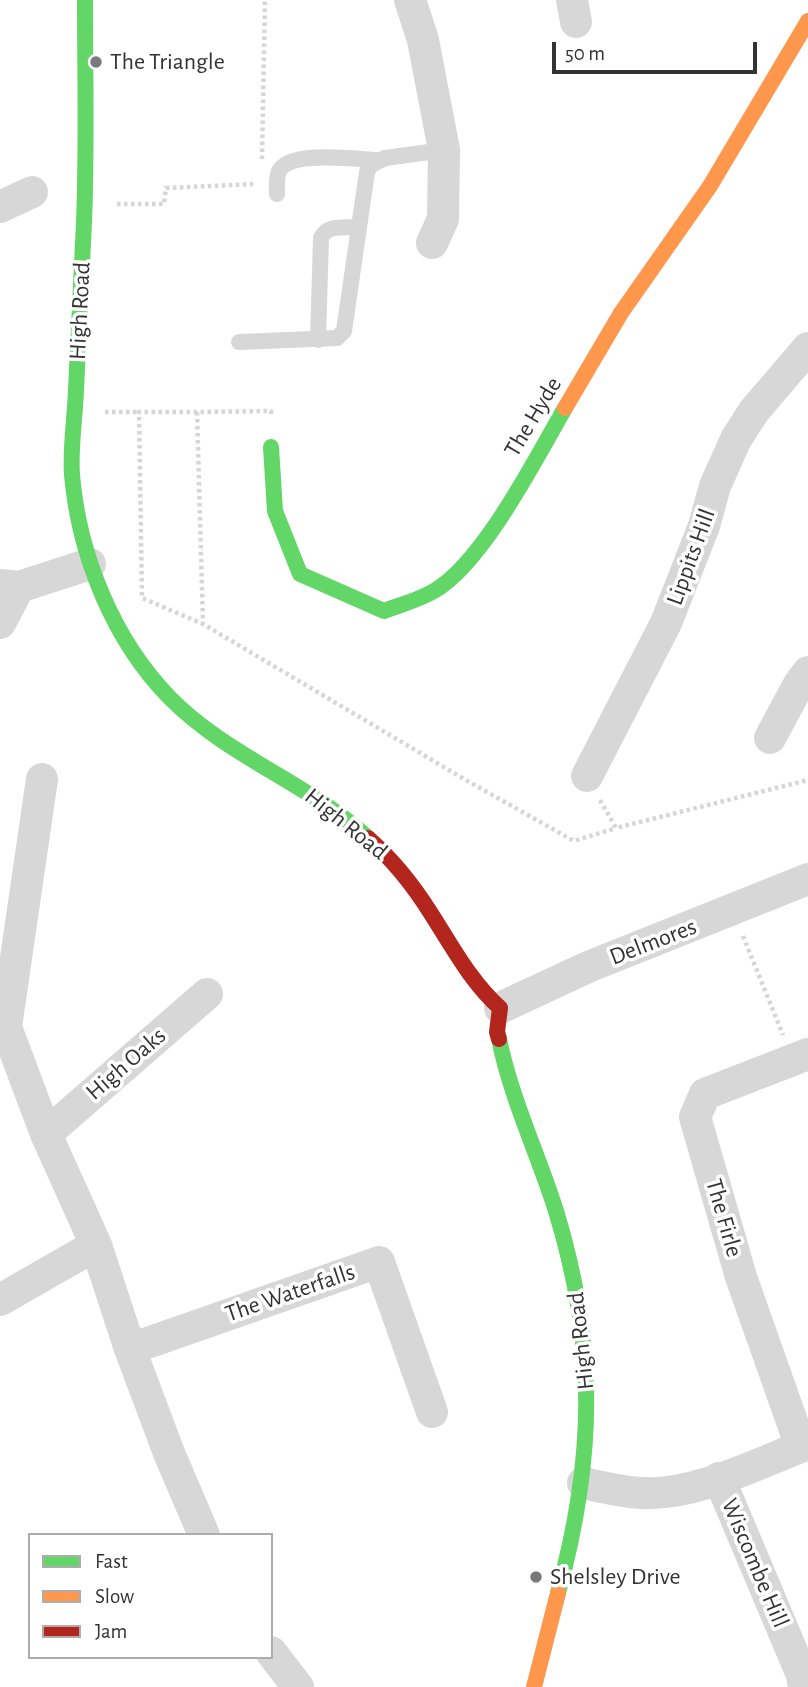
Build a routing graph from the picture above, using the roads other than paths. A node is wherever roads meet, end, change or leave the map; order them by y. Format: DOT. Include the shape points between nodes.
graph roads {
  1 [pos="85,0"];
  2 [pos="410,0"];
  3 [pos="808,21"];
  4 [pos="444,150"];
  5 [pos="376,160"];
  6 [pos="33,192"];
  7 [pos="277,194"];
  8 [pos="0,207"];
  9 [pos="358,227"];
  10 [pos="432,243"];
  11 [pos="317,340"];
  12 [pos="239,342"];
  13 [pos="808,348"];
  14 [pos="271,447"];
  15 [pos="89,564"];
  16 [pos="9,586"];
  17 [pos="0,623"];
  18 [pos="808,672"];
  19 [pos="770,738"];
  20 [pos="587,776"];
  21 [pos="42,779"];
  22 [pos="808,879"];
  23 [pos="207,994"];
  24 [pos="500,1008"];
  25 [pos="3,1024"];
  26 [pos="801,1056"];
  27 [pos="46,1134"];
  28 [pos="96,1245"];
  29 [pos="0,1300"];
  30 [pos="130,1349"];
  31 [pos="432,1412"];
  32 [pos="805,1445"];
  33 [pos="719,1478"];
  34 [pos="583,1483"];
  35 [pos="203,1533"];
  36 [pos="273,1655"];
  37 [pos="805,1679"];
  38 [pos="298,1687"];
  39 [pos="534,1687"];
  1 -- 15 [label="street, High Road" via="85,205 72,473"];
  2 -- 4 [label="street" via="423,40"];
  3 -- 14 [label="street, The Hyde" via="710,186 621,313 509,503 470,561 435,591 384,611 300,574 275,511"];
  4 -- 5 [label="lane"];
  4 -- 10 [label="street" via="443,219"];
  5 -- 7 [label="lane" via="331,157 285,164 279,171"];
  5 -- 9 [label="lane" via="367,172"];
  6 -- 8 [label="street"];
  9 -- 11 [label="lane" via="344,331 337,338"];
  9 -- 11 [label="lane" via="323,232"];
  11 -- 12 [label="lane"];
  13 -- 20 [label="street, Lippits Hill" via="736,439 666,623"];
  15 -- 16 [label="street"];
  15 -- 24 [label="street, High Road" via="128,643 163,690 216,735 324,802 370,839 409,882 471,980"];
  16 -- 17 [label="street"];
  18 -- 19 [label="street"];
  21 -- 25 [label="street"];
  22 -- 24 [label="street, Delmores" via="587,967"];
  23 -- 27 [label="street, High Oaks"];
  24 -- 34 [label="street, High Road" via="502,1055 556,1213 576,1288 587,1372"];
  25 -- 27 [label="street"];
  26 -- 32 [label="street, The Firle" via="705,1094 695,1117 741,1277"];
  27 -- 28 [label="street"];
  28 -- 29 [label="street"];
  28 -- 30 [label="street"];
  30 -- 31 [label="street, The Waterfalls" via="379,1262"];
  30 -- 35 [label="street"];
  32 -- 33 [label="street"];
  33 -- 34 [label="street" via="689,1488 643,1493"];
  33 -- 37 [label="street, Wiscombe Hill"];
  34 -- 39 [label="street, High Road"];
  36 -- 38 [label="street"];
}
